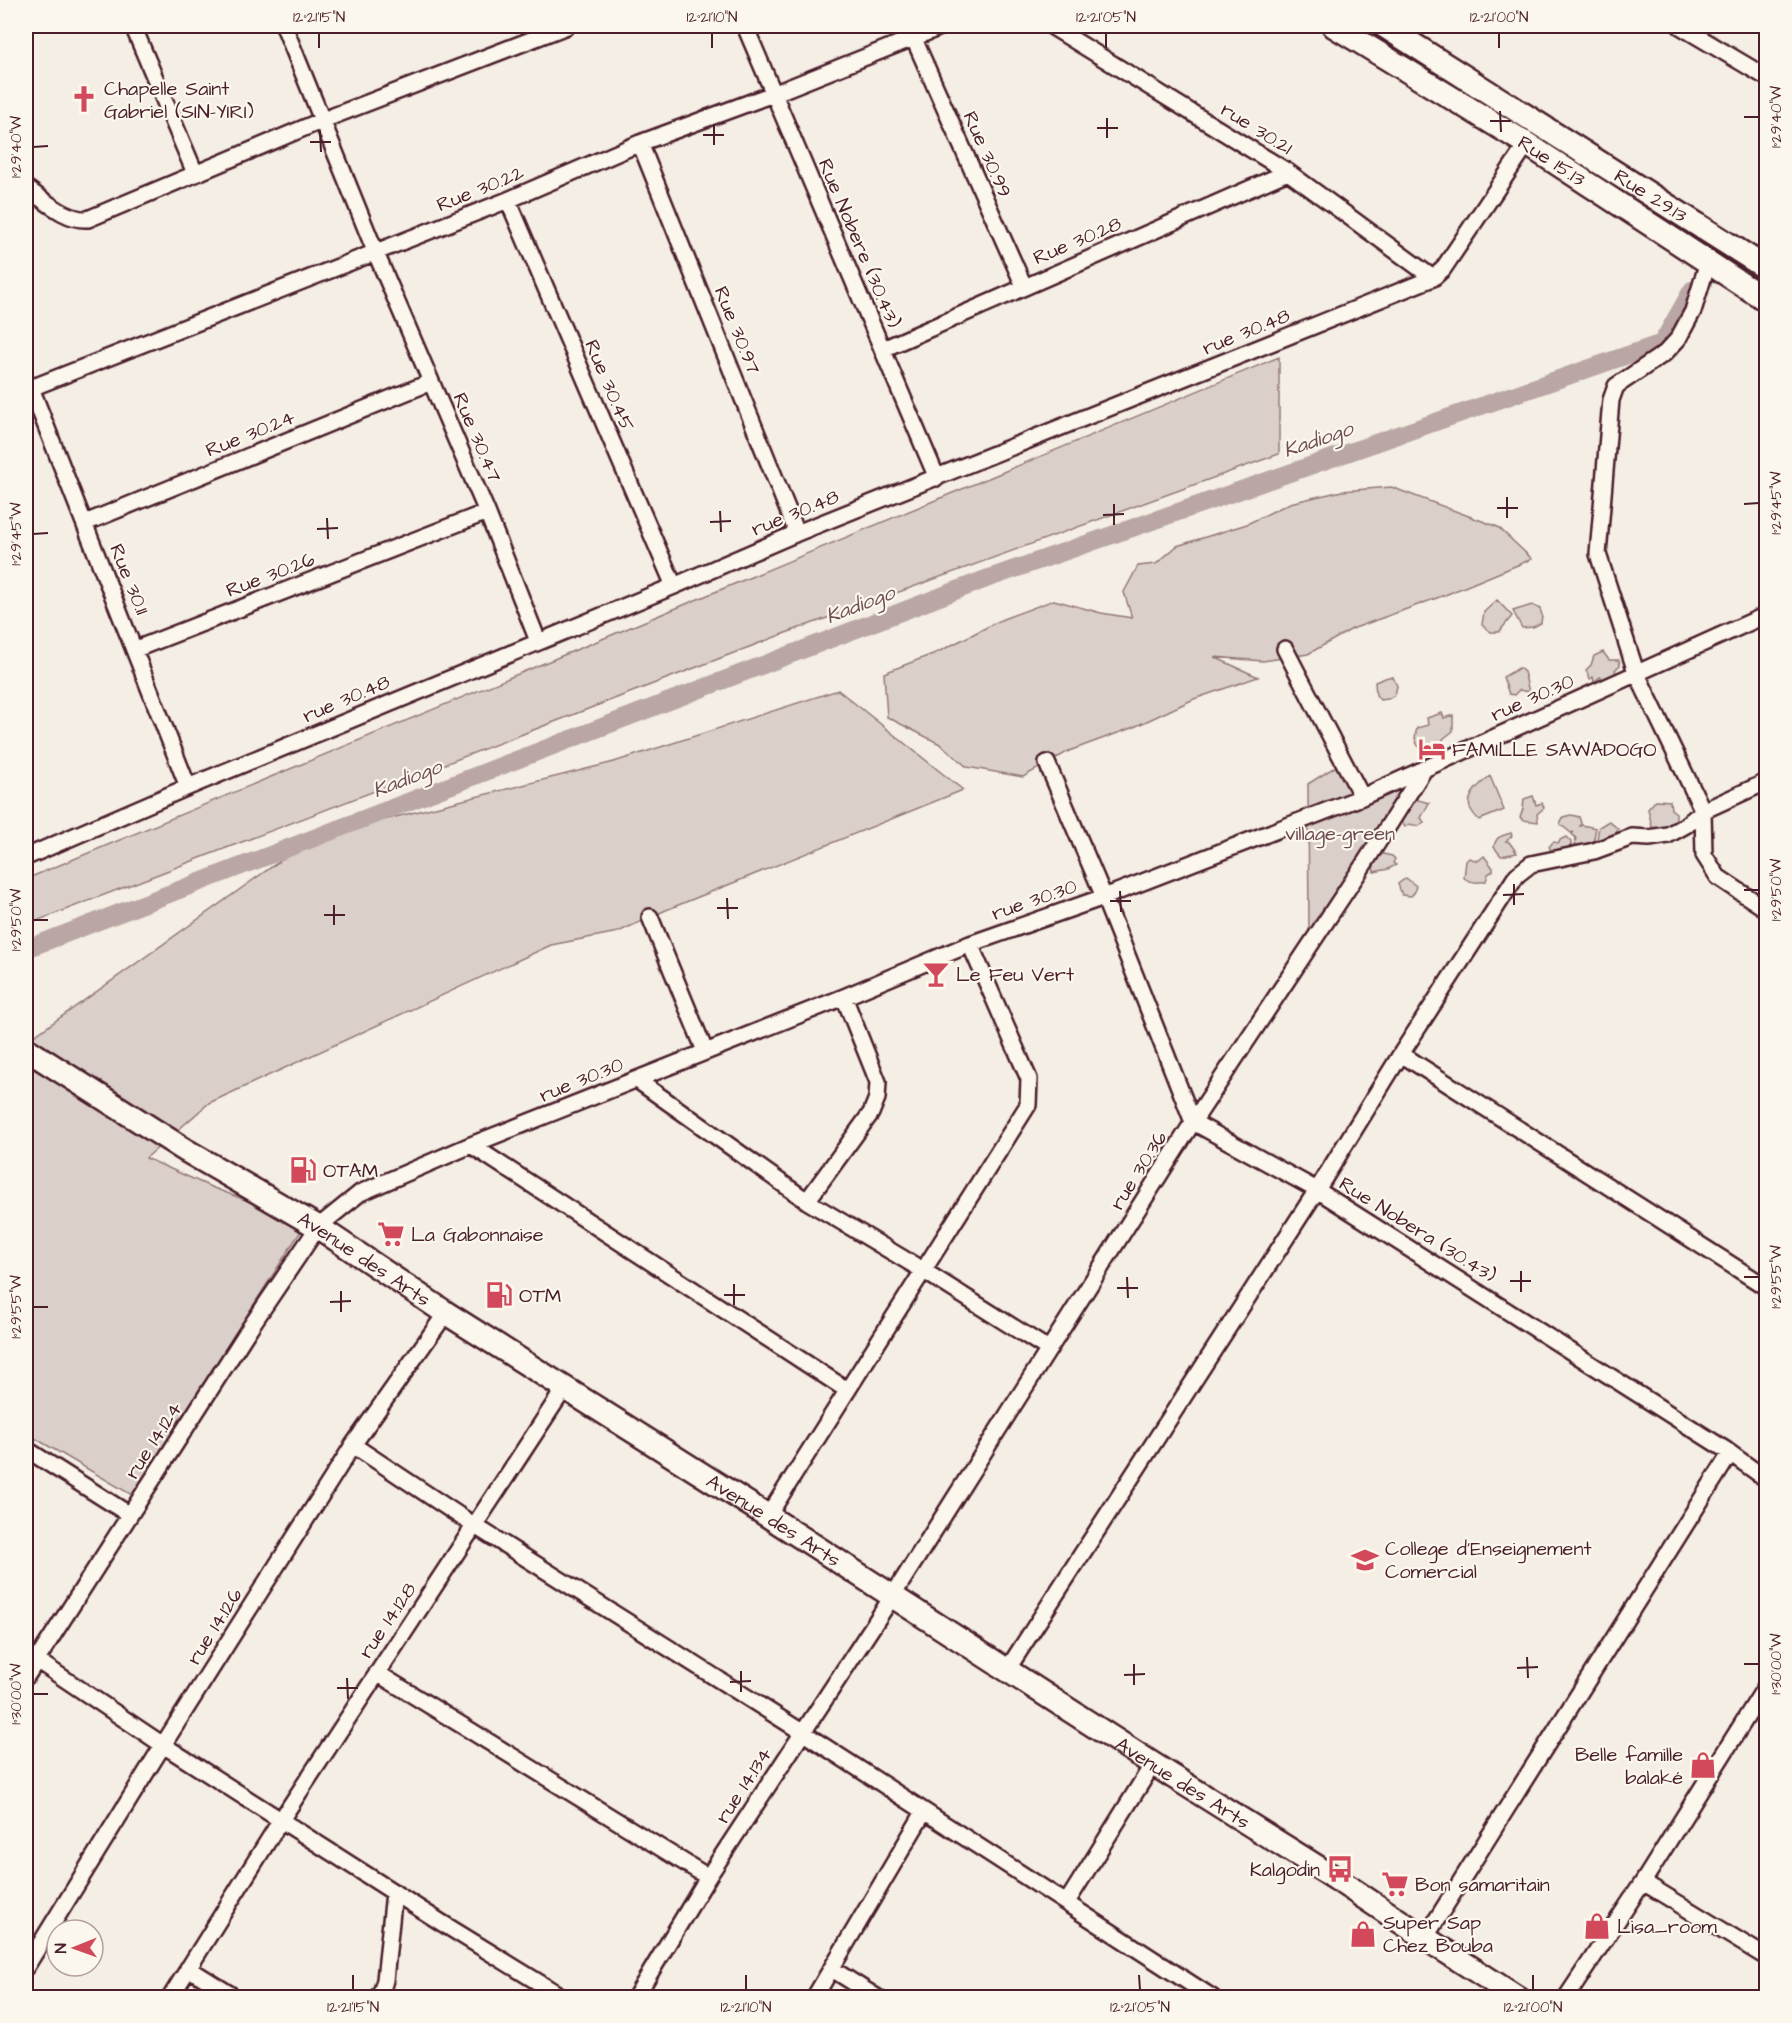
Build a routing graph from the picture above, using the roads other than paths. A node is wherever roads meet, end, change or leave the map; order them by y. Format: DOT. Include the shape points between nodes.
graph roads {
  1 [pos="133,26"];
  2 [pos="284,26"];
  3 [pos="567,26"];
  4 [pos="745,26"];
  5 [pos="943,26"];
  6 [pos="1051,26"];
  7 [pos="1334,26"];
  8 [pos="1384,26"];
  9 [pos="1680,26"];
  10 [pos="914,39"];
  11 [pos="1767,77"];
  12 [pos="773,94"];
  13 [pos="323,120"];
  14 [pos="640,143"];
  15 [pos="1527,144"];
  16 [pos="1288,172"];
  17 [pos="195,173"];
  18 [pos="26,188"];
  19 [pos="508,200"];
  20 [pos="375,252"];
  21 [pos="1708,262"];
  22 [pos="1767,268"];
  23 [pos="1433,278"];
  24 [pos="1024,286"];
  25 [pos="1767,300"];
  26 [pos="883,349"];
  27 [pos="431,382"];
  28 [pos="28,384"];
  29 [pos="40,413"];
  30 [pos="26,419"];
  31 [pos="937,478"];
  32 [pos="487,512"];
  33 [pos="85,523"];
  34 [pos="797,533"];
  35 [pos="674,586"];
  36 [pos="1767,615"];
  37 [pos="538,641"];
  38 [pos="136,649"];
  39 [pos="1285,649"];
  40 [pos="1636,672"];
  41 [pos="1047,763"];
  42 [pos="1425,768"];
  43 [pos="1767,782"];
  44 [pos="189,787"];
  45 [pos="1362,797"];
  46 [pos="1703,811"];
  47 [pos="26,857"];
  48 [pos="1104,897"];
  49 [pos="1767,909"];
  50 [pos="650,917"];
  51 [pos="970,944"];
  52 [pos="844,997"];
  53 [pos="26,1049"];
  54 [pos="705,1051"];
  55 [pos="1401,1054"];
  56 [pos="637,1080"];
  57 [pos="1193,1122"];
  58 [pos="471,1145"];
  59 [pos="1317,1190"];
  60 [pos="807,1201"];
  61 [pos="318,1227"];
  62 [pos="924,1271"];
  63 [pos="1767,1287"];
  64 [pos="446,1313"];
  65 [pos="1048,1349"];
  66 [pos="564,1389"];
  67 [pos="847,1390"];
  68 [pos="353,1445"];
  69 [pos="26,1449"];
  70 [pos="1730,1454"];
  71 [pos="1767,1479"];
  72 [pos="130,1515"];
  73 [pos="768,1516"];
  74 [pos="475,1527"];
  75 [pos="892,1598"];
  76 [pos="31,1657"];
  77 [pos="1007,1670"];
  78 [pos="377,1673"];
  79 [pos="26,1677"];
  80 [pos="1767,1686"];
  81 [pos="802,1732"];
  82 [pos="163,1745"];
  83 [pos="1153,1764"];
  84 [pos="924,1812"];
  85 [pos="281,1820"];
  86 [pos="708,1877"];
  87 [pos="1642,1882"];
  88 [pos="394,1892"];
  89 [pos="1067,1902"];
  90 [pos="1425,1938"];
  91 [pos="1766,1954"];
  92 [pos="26,1967"];
  93 [pos="188,1968"];
  94 [pos="832,1969"];
  95 [pos="170,1998"];
  96 [pos="236,1998"];
  97 [pos="376,1998"];
  98 [pos="564,1998"];
  99 [pos="635,1998"];
  100 [pos="814,1998"];
  101 [pos="878,1998"];
  102 [pos="1213,1998"];
  103 [pos="1518,1998"];
  104 [pos="1566,1998"];
  1 -- 17 [label="street"];
  2 -- 13 [label="street, Rue 30.47"];
  3 -- 13 [label="street"];
  4 -- 12 [label="street, Rue Nobere (30.43)"];
  5 -- 10 [label="street, Rue 30.22"];
  6 -- 16 [label="street, rue 30.21"];
  7 -- 15 [label="street, Rue 15.13"];
  8 -- 22 [label="street, Rue 29.13"];
  9 -- 11 [label="street"];
  10 -- 12 [label="street, Rue 30.22"];
  10 -- 24 [label="street, Rue 30.99"];
  12 -- 14 [label="street, Rue 30.22"];
  12 -- 26 [label="street, Rue Nobere (30.43)"];
  13 -- 17 [label="street"];
  13 -- 20 [label="street, Rue 30.47"];
  14 -- 19 [label="street, Rue 30.22"];
  14 -- 34 [label="street, Rue 30.97"];
  15 -- 21 [label="street, Rue 15.13"];
  15 -- 23 [label="street, rue 30.48" via="1443,269"];
  16 -- 23 [label="street, rue 30.21"];
  16 -- 24 [label="street, Rue 30.28"];
  17 -- 18 [label="street" via="88,219 68,215"];
  19 -- 20 [label="street, Rue 30.22"];
  19 -- 35 [label="street, Rue 30.45"];
  20 -- 27 [label="street, Rue 30.47"];
  20 -- 28 [label="street, Rue 30.22"];
  21 -- 25 [label="street, Rue 15.13"];
  21 -- 40 [label="street" via="1693,311 1678,339 1665,353 1616,386 1611,399 1598,554"];
  23 -- 31 [label="street, rue 30.48"];
  24 -- 26 [label="street, Rue 30.28"];
  26 -- 31 [label="street, Rue Nobere (30.43)"];
  27 -- 32 [label="street, Rue 30.47"];
  27 -- 33 [label="street, Rue 30.24"];
  28 -- 29 [label="street, Rue 30.11"];
  29 -- 30 [label="street"];
  29 -- 33 [label="street, Rue 30.11"];
  31 -- 34 [label="street, rue 30.48"];
  32 -- 37 [label="street, Rue 30.47"];
  32 -- 38 [label="street, Rue 30.26"];
  33 -- 38 [label="street, Rue 30.11"];
  34 -- 35 [label="street, rue 30.48"];
  35 -- 37 [label="street, rue 30.48"];
  36 -- 40 [label="street, rue 30.30"];
  37 -- 44 [label="street, rue 30.48"];
  38 -- 44 [label="street, Rue 30.11"];
  39 -- 45 [label="street"];
  40 -- 42 [label="street, rue 30.30"];
  40 -- 46 [label="street"];
  41 -- 48 [label="street"];
  42 -- 45 [label="street, rue 30.30"];
  42 -- 57 [label="street, rue 30.36"];
  43 -- 46 [label="street"];
  44 -- 47 [label="street, rue 30.48"];
  45 -- 48 [label="street, rue 30.30"];
  46 -- 49 [label="street" via="1704,855 1718,877"];
  46 -- 55 [label="street" via="1668,835 1632,837 1594,851 1531,864 1517,875"];
  48 -- 51 [label="street, rue 30.30"];
  48 -- 57 [label="street"];
  50 -- 54 [label="street"];
  51 -- 52 [label="street, rue 30.30"];
  51 -- 62 [label="street" via="1029,1079 1028,1105"];
  52 -- 54 [label="street, rue 30.30"];
  52 -- 60 [label="street" via="878,1082 877,1098 871,1113"];
  53 -- 61 [label="street, Avenue des Arts" via="185,1150"];
  54 -- 56 [label="street, rue 30.30"];
  55 -- 59 [label="street"];
  55 -- 63 [label="street"];
  56 -- 58 [label="street, rue 30.30"];
  56 -- 60 [label="street"];
  57 -- 59 [label="street, Rue Nobera (30.43)"];
  57 -- 65 [label="street, rue 30.36"];
  58 -- 61 [label="street, rue 30.30" via="360,1193"];
  58 -- 67 [label="street"];
  59 -- 70 [label="street, Rue Nobera (30.43)"];
  59 -- 77 [label="street"];
  60 -- 62 [label="street"];
  61 -- 64 [label="street, Avenue des Arts"];
  61 -- 72 [label="street, rue 14.124"];
  62 -- 65 [label="street"];
  62 -- 67 [label="street"];
  64 -- 66 [label="street, Avenue des Arts"];
  64 -- 68 [label="street, rue 14.126"];
  65 -- 75 [label="street, rue 30.36"];
  66 -- 73 [label="street, Avenue des Arts"];
  66 -- 74 [label="street, rue 14.128"];
  67 -- 73 [label="street"];
  68 -- 74 [label="street"];
  68 -- 82 [label="street, rue 14.126"];
  69 -- 72 [label="street"];
  70 -- 71 [label="street, Rue Nobera (30.43)"];
  70 -- 90 [label="street"];
  72 -- 76 [label="street, rue 14.124"];
  73 -- 75 [label="street, Avenue des Arts"];
  74 -- 78 [label="street, rue 14.128"];
  74 -- 81 [label="street"];
  75 -- 77 [label="street, Avenue des Arts"];
  75 -- 81 [label="street, rue 14.134"];
  76 -- 79 [label="street, rue 14.124"];
  76 -- 82 [label="street"];
  77 -- 83 [label="street, Avenue des Arts"];
  78 -- 85 [label="street, rue 14.128"];
  78 -- 86 [label="street"];
  80 -- 87 [label="street"];
  81 -- 84 [label="street"];
  81 -- 86 [label="street, rue 14.134"];
  82 -- 85 [label="street"];
  82 -- 92 [label="street, rue 14.126"];
  83 -- 89 [label="street"];
  83 -- 90 [label="street, Avenue des Arts"];
  84 -- 89 [label="street"];
  84 -- 94 [label="street"];
  85 -- 88 [label="street"];
  85 -- 93 [label="street, rue 14.128"];
  86 -- 99 [label="street, rue 14.134"];
  87 -- 91 [label="street"];
  87 -- 104 [label="street"];
  88 -- 97 [label="street" via="385,1980"];
  88 -- 98 [label="street"];
  89 -- 102 [label="street"];
  90 -- 103 [label="street, Avenue des Arts"];
  93 -- 95 [label="street, rue 14.128"];
  93 -- 96 [label="street"];
  94 -- 100 [label="street"];
  94 -- 101 [label="street"];
}
